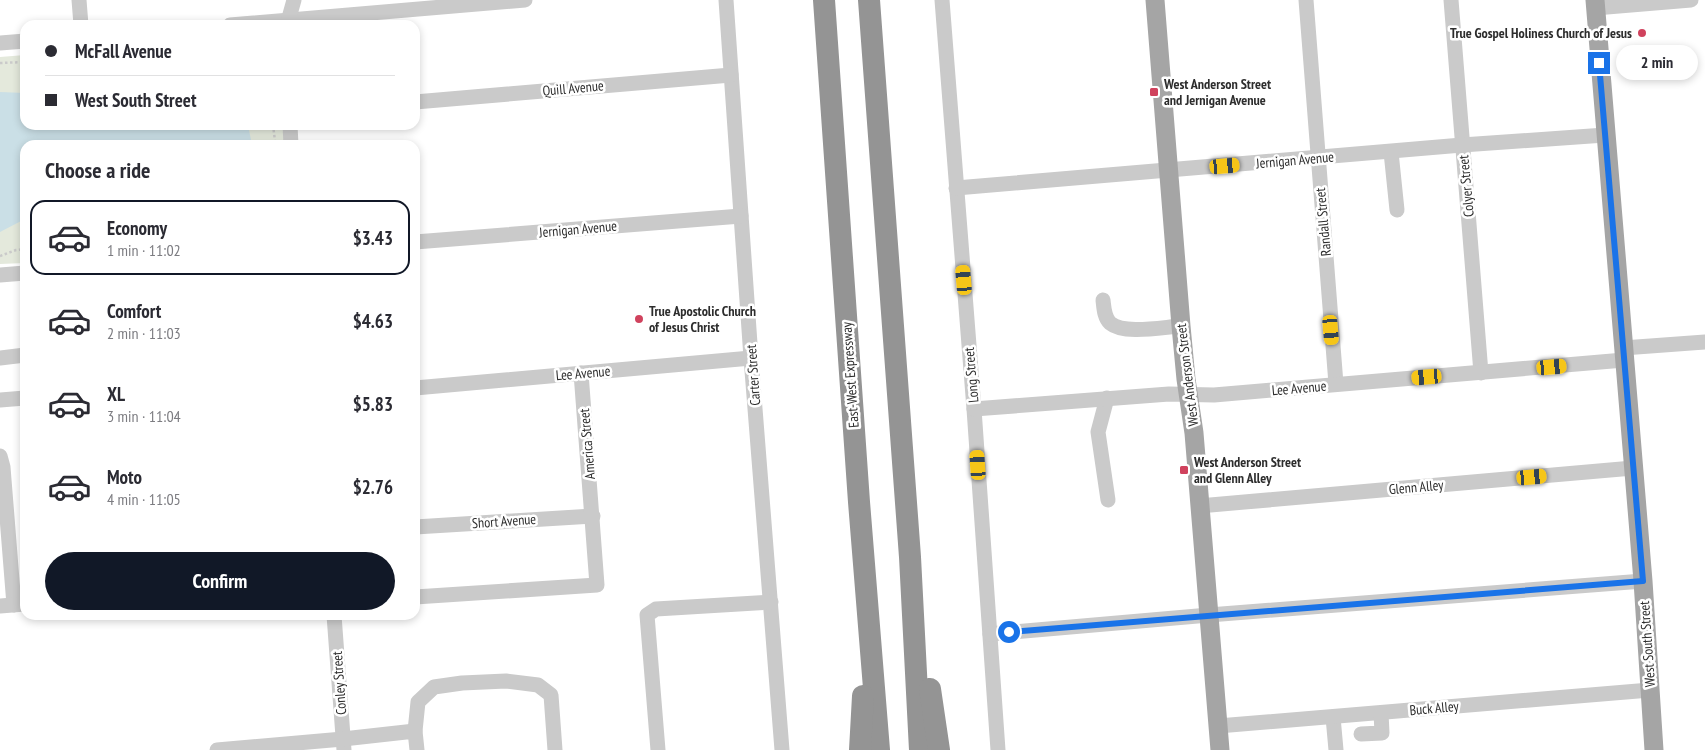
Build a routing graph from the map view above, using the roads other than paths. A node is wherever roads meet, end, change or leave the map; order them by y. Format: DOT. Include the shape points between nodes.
graph roads {
  1 [pos="79,0"];
  2 [pos="294,0"];
  3 [pos="525,0"];
  4 [pos="726,0"];
  5 [pos="824,0"];
  6 [pos="869,0"];
  7 [pos="942,0"];
  8 [pos="1156,0"];
  9 [pos="1306,0"];
  10 [pos="1451,0"];
  11 [pos="1691,0"];
  12 [pos="1595,4"];
  13 [pos="377,19"];
  14 [pos="81,20"];
  15 [pos="289,20"];
  16 [pos="355,20"];
  17 [pos="20,41"];
  18 [pos="0,43"];
  19 [pos="731,75"];
  20 [pos="420,102"];
  21 [pos="1605,136"];
  22 [pos="1462,146"];
  23 [pos="1391,152"];
  24 [pos="1318,158"];
  25 [pos="1169,170"];
  26 [pos="956,188"];
  27 [pos="1397,210"];
  28 [pos="742,216"];
  29 [pos="420,242"];
  30 [pos="20,273"];
  31 [pos="0,275"];
  32 [pos="1103,300"];
  33 [pos="1181,326"];
  34 [pos="1705,342"];
  35 [pos="1624,354"];
  36 [pos="20,355"];
  37 [pos="0,358"];
  38 [pos="751,358"];
  39 [pos="582,373"];
  40 [pos="1482,373"];
  41 [pos="1336,384"];
  42 [pos="420,388"];
  43 [pos="1188,394"];
  44 [pos="20,398"];
  45 [pos="1107,398"];
  46 [pos="0,400"];
  47 [pos="974,409"];
  48 [pos="0,456"];
  49 [pos="1633,468"];
  50 [pos="1108,500"];
  51 [pos="1200,506"];
  52 [pos="593,516"];
  53 [pos="420,527"];
  54 [pos="910,557"];
  55 [pos="1643,581"];
  56 [pos="420,597"];
  57 [pos="771,602"];
  58 [pos="13,605"];
  59 [pos="869,610"];
  60 [pos="1209,615"];
  61 [pos="334,620"];
  62 [pos="990,634"];
  63 [pos="1650,690"];
  64 [pos="1380,713"];
  65 [pos="1333,717"];
  66 [pos="1218,726"];
  67 [pos="415,731"];
  68 [pos="1361,734"];
  69 [pos="344,745"];
  70 [pos="217,750"];
  71 [pos="418,750"];
  72 [pos="555,750"];
  73 [pos="658,750"];
  74 [pos="782,750"];
  75 [pos="860,750"];
  76 [pos="879,750"];
  77 [pos="920,750"];
  78 [pos="939,750"];
  79 [pos="998,750"];
  80 [pos="1220,750"];
  81 [pos="1336,750"];
  82 [pos="1654,750"];
  1 -- 14 [label="street"];
  2 -- 15 [label="street"];
  3 -- 13 [label="street"];
  4 -- 19 [label="street, Carter Street"];
  5 -- 59 [label="highway, East-West Expressway"];
  6 -- 54 [label="highway"];
  7 -- 26 [label="street, Long Street"];
  8 -- 25 [label="main road, West Anderson Street"];
  9 -- 24 [label="street, Randall Street"];
  10 -- 22 [label="street, Colyer Street"];
  11 -- 12 [label="street"];
  12 -- 21 [label="main road, West South Street"];
  13 -- 16 [label="street"];
  17 -- 18 [label="street"];
  19 -- 20 [label="street, Quill Avenue"];
  19 -- 28 [label="street, Carter Street"];
  21 -- 22 [label="street, Jernigan Avenue"];
  21 -- 35 [label="main road, West South Street"];
  22 -- 23 [label="street, Jernigan Avenue"];
  22 -- 40 [label="street, Colyer Street"];
  23 -- 24 [label="street, Jernigan Avenue"];
  23 -- 27 [label="street"];
  24 -- 25 [label="street, Jernigan Avenue"];
  24 -- 41 [label="street, Randall Street"];
  25 -- 26 [label="street, Jernigan Avenue"];
  25 -- 33 [label="main road, West Anderson Street"];
  26 -- 47 [label="street, Long Street"];
  28 -- 29 [label="street, Jernigan Avenue"];
  28 -- 38 [label="street, Carter Street"];
  30 -- 31 [label="street"];
  32 -- 33 [label="street" via="1107,318 1119,328"];
  33 -- 43 [label="main road, West Anderson Street"];
  34 -- 35 [label="street, Lee Avenue"];
  35 -- 40 [label="street, Lee Avenue"];
  35 -- 49 [label="main road, West South Street"];
  36 -- 37 [label="street"];
  38 -- 39 [label="street, Lee Avenue"];
  38 -- 57 [label="street, Carter Street"];
  39 -- 42 [label="street, Lee Avenue"];
  39 -- 52 [label="street, America Street"];
  40 -- 41 [label="street, Lee Avenue"];
  41 -- 43 [label="street, Lee Avenue" via="1206,396"];
  43 -- 45 [label="street, Lee Avenue"];
  43 -- 51 [label="main road, West Anderson Street"];
  44 -- 46 [label="street"];
  45 -- 47 [label="street, Lee Avenue"];
  45 -- 50 [label="street" via="1098,432"];
  47 -- 62 [label="street, Long Street"];
  48 -- 58 [label="street"];
  49 -- 51 [label="street, Glenn Alley"];
  49 -- 55 [label="main road, West South Street"];
  51 -- 60 [label="main road, West Anderson Street"];
  52 -- 53 [label="street, Short Avenue"];
  52 -- 56 [label="street, America Street" via="597,585"];
  54 -- 77 [label="highway"];
  54 -- 78 [label="highway"];
  55 -- 60 [label="street"];
  55 -- 63 [label="main road, West South Street"];
  57 -- 73 [label="street" via="656,609 647,615"];
  57 -- 74 [label="street, Carter Street"];
  59 -- 75 [label="highway"];
  59 -- 76 [label="highway, East-West Expressway"];
  60 -- 62 [label="street"];
  60 -- 66 [label="main road, West Anderson Street"];
  61 -- 69 [label="street, Conley Street"];
  62 -- 79 [label="street, Long Street"];
  63 -- 64 [label="street, Buck Alley"];
  63 -- 82 [label="main road, West South Street"];
  64 -- 65 [label="street, Buck Alley"];
  64 -- 68 [label="street" via="1382,733"];
  65 -- 66 [label="street, Buck Alley"];
  65 -- 81 [label="street"];
  66 -- 80 [label="main road, West Anderson Street"];
  67 -- 69 [label="street"];
  67 -- 71 [label="street"];
  67 -- 72 [label="street" via="418,702 434,686 506,681 538,685 551,695"];
  69 -- 70 [label="street"];
}
